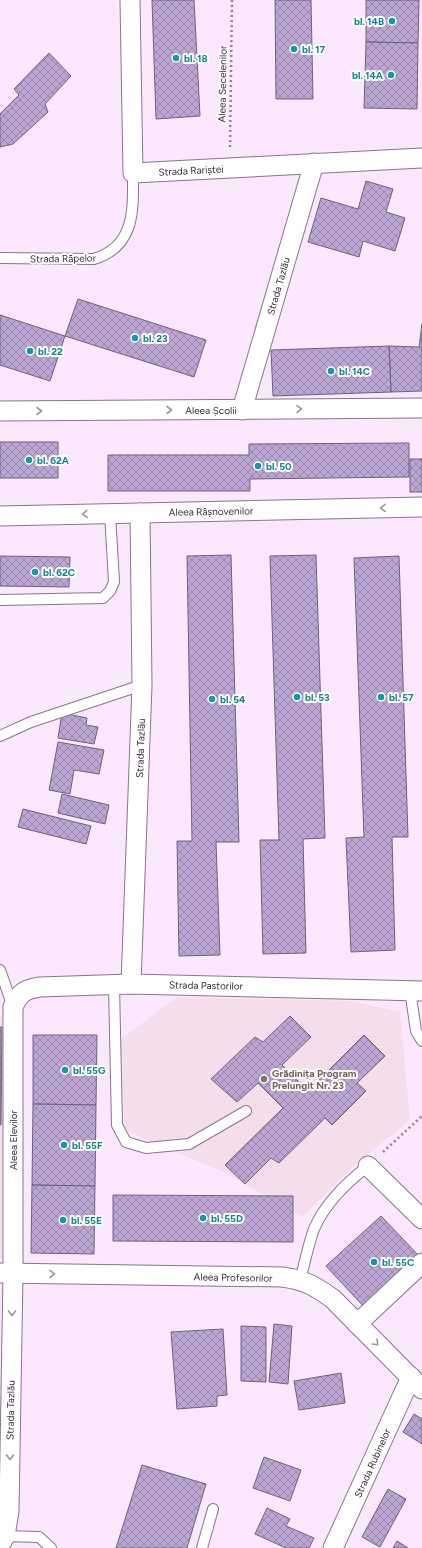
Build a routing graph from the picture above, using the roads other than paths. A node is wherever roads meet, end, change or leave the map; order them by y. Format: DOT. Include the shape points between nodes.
graph roads {
  1 [pos="130,0"];
  2 [pos="422,158"];
  3 [pos="314,163"];
  4 [pos="133,173"];
  5 [pos="0,258"];
  6 [pos="422,408"];
  7 [pos="242,410"];
  8 [pos="0,411"];
  9 [pos="422,507"];
  10 [pos="110,513"];
  11 [pos="140,513"];
  12 [pos="0,516"];
  13 [pos="0,600"];
  14 [pos="142,684"];
  15 [pos="0,736"];
  16 [pos="0,970"];
  17 [pos="123,984"];
  18 [pos="416,990"];
  19 [pos="7,1007"];
  20 [pos="422,1041"];
  21 [pos="246,1111"];
  22 [pos="368,1166"];
  23 [pos="422,1219"];
  24 [pos="422,1263"];
  25 [pos="6,1274"];
  26 [pos="300,1280"];
  27 [pos="357,1324"];
  28 [pos="416,1383"];
  29 [pos="213,1509"];
  30 [pos="3,1540"];
  31 [pos="50,1548"];
  32 [pos="202,1548"];
  33 [pos="333,1548"];
  1 -- 4 [label="street"];
  2 -- 3 [label="street, Strada Rariștei"];
  3 -- 4 [label="street, Strada Rariștei"];
  3 -- 7 [label="street, Strada Tazlău"];
  4 -- 5 [label="lane, Strada Râpelor" via="133,213 130,225 116,247 106,255 94,259"];
  7 -- 6 [label="street, Aleea Școlii, one-way"];
  8 -- 7 [label="street, Aleea Școlii, one-way"];
  9 -- 11 [label="street, Aleea Râșnovenilor, one-way"];
  10 -- 11 [label="street, Aleea Râșnovenilor"];
  10 -- 12 [label="street, Aleea Râșnovenilor, one-way"];
  10 -- 13 [label="lane" via="114,582 110,592 103,598"];
  11 -- 14 [label="street, Strada Tazlău"];
  14 -- 15 [label="lane" via="31,722"];
  14 -- 17 [label="street, Strada Tazlău"];
  16 -- 19 [label="lane"];
  17 -- 18 [label="street, Strada Pastorilor"];
  17 -- 19 [label="street, Strada Pastorilor" via="27,989"];
  17 -- 21 [label="lane" via="117,1124 126,1142 146,1148 189,1144"];
  18 -- 20 [label="lane, Strada Pastorilor" via="416,1031"];
  19 -- 25 [label="street, Aleea Elevilor"];
  22 -- 23 [label="street"];
  22 -- 26 [label="lane" via="345,1183 314,1228"];
  24 -- 27 [label="street"];
  25 -- 26 [label="street, Aleea Profesorilor, one-way" via="282,1277"];
  25 -- 30 [label="street, Strada Tazlău, one-way" via="9,1511"];
  26 -- 27 [label="street, Aleea Profesorilor" via="317,1287 333,1299"];
  27 -- 28 [label="street, Aleea Profesorilor, one-way"];
  28 -- 33 [label="street, Strada Rubinelor"];
  29 -- 32 [label="lane"];
  30 -- 31 [label="lane" via="39,1537"];
}
